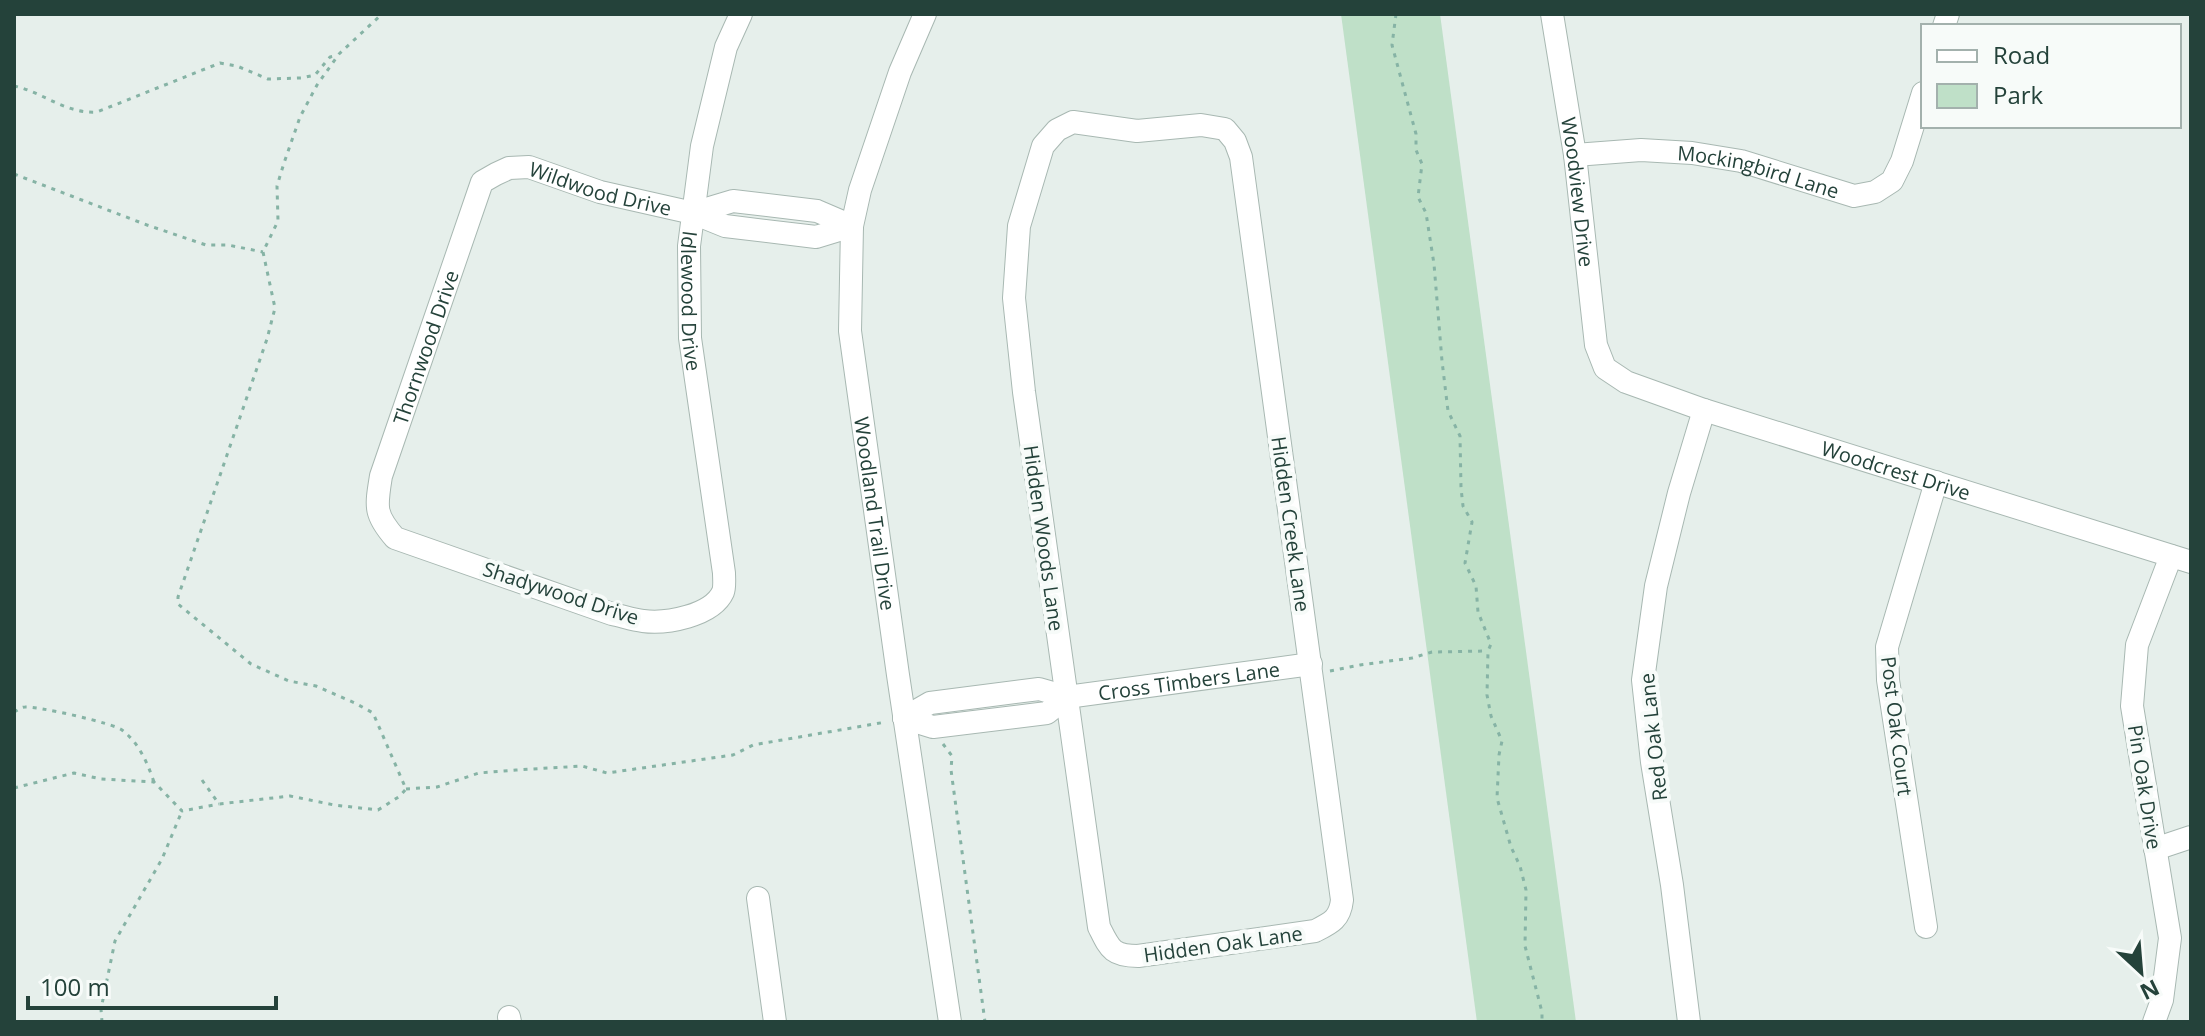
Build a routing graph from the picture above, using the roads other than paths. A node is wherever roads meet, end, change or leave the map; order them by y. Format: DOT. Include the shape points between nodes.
graph roads {
  1 [pos="741,14"];
  2 [pos="925,14"];
  3 [pos="1552,14"];
  4 [pos="1921,99"];
  5 [pos="1057,130"];
  6 [pos="1575,155"];
  7 [pos="509,168"];
  8 [pos="693,213"];
  9 [pos="852,226"];
  10 [pos="1605,368"];
  11 [pos="1704,410"];
  12 [pos="1936,482"];
  13 [pos="395,538"];
  14 [pos="2181,559"];
  15 [pos="723,591"];
  16 [pos="1311,669"];
  17 [pos="1067,697"];
  18 [pos="895,720"];
  19 [pos="2191,837"];
  20 [pos="2155,849"];
  21 [pos="758,898"];
  22 [pos="1335,921"];
  23 [pos="1926,927"];
  24 [pos="1111,950"];
  25 [pos="775,1022"];
  26 [pos="950,1022"];
  27 [pos="1689,1022"];
  28 [pos="2154,1022"];
  1 -- 8 [label="street, Idlewood Drive" via="726,47 702,146"];
  2 -- 9 [label="street, Woodland Trail Drive" via="900,72"];
  3 -- 6 [label="street, Woodview Drive"];
  4 -- 6 [label="street, Mockingbird Lane" via="1892,181 1854,196 1741,161 1692,153"];
  5 -- 16 [label="street, Hidden Creek Lane" via="1073,122 1137,131 1201,125 1225,129 1235,141"];
  5 -- 17 [label="street, Hidden Woods Lane" via="1043,146 1019,226 1014,298"];
  6 -- 10 [label="street, Woodview Drive" via="1596,345"];
  7 -- 8 [label="street, Wildwood Drive" via="529,167 600,192"];
  7 -- 13 [label="street, Thornwood Drive" via="482,182 381,476 380,521"];
  8 -- 9 [label="street, Wildwood Drive" via="733,201 817,211"];
  8 -- 15 [label="street, Idlewood Drive" via="690,338"];
  9 -- 18 [label="street, Woodland Trail Drive" via="850,331"];
  10 -- 11 [label="street, Woodcrest Drive" via="1626,382"];
  11 -- 12 [label="street, Woodcrest Drive"];
  11 -- 27 [label="street, Red Oak Lane" via="1656,586 1643,680"];
  12 -- 14 [label="street, Woodcrest Drive"];
  12 -- 23 [label="street, Post Oak Court" via="1887,647"];
  13 -- 15 [label="street, Shadywood Drive" via="644,622 695,615"];
  14 -- 20 [label="street, Pin Oak Drive" via="2137,645 2132,706"];
  16 -- 17 [label="street, Cross Timbers Lane"];
  16 -- 22 [label="street, Hidden Creek Lane" via="1342,900"];
  17 -- 18 [label="street, Cross Timbers Lane" via="1039,689 930,703"];
  17 -- 24 [label="street, Hidden Woods Lane" via="1099,927"];
  18 -- 26 [label="street, Woodland Trail Drive"];
  19 -- 20 [label="street"];
  20 -- 28 [label="street, Pin Oak Drive" via="2170,938"];
  21 -- 25 [label="street"];
  22 -- 24 [label="street, Hidden Oak Lane" via="1315,931 1138,956"];
}
